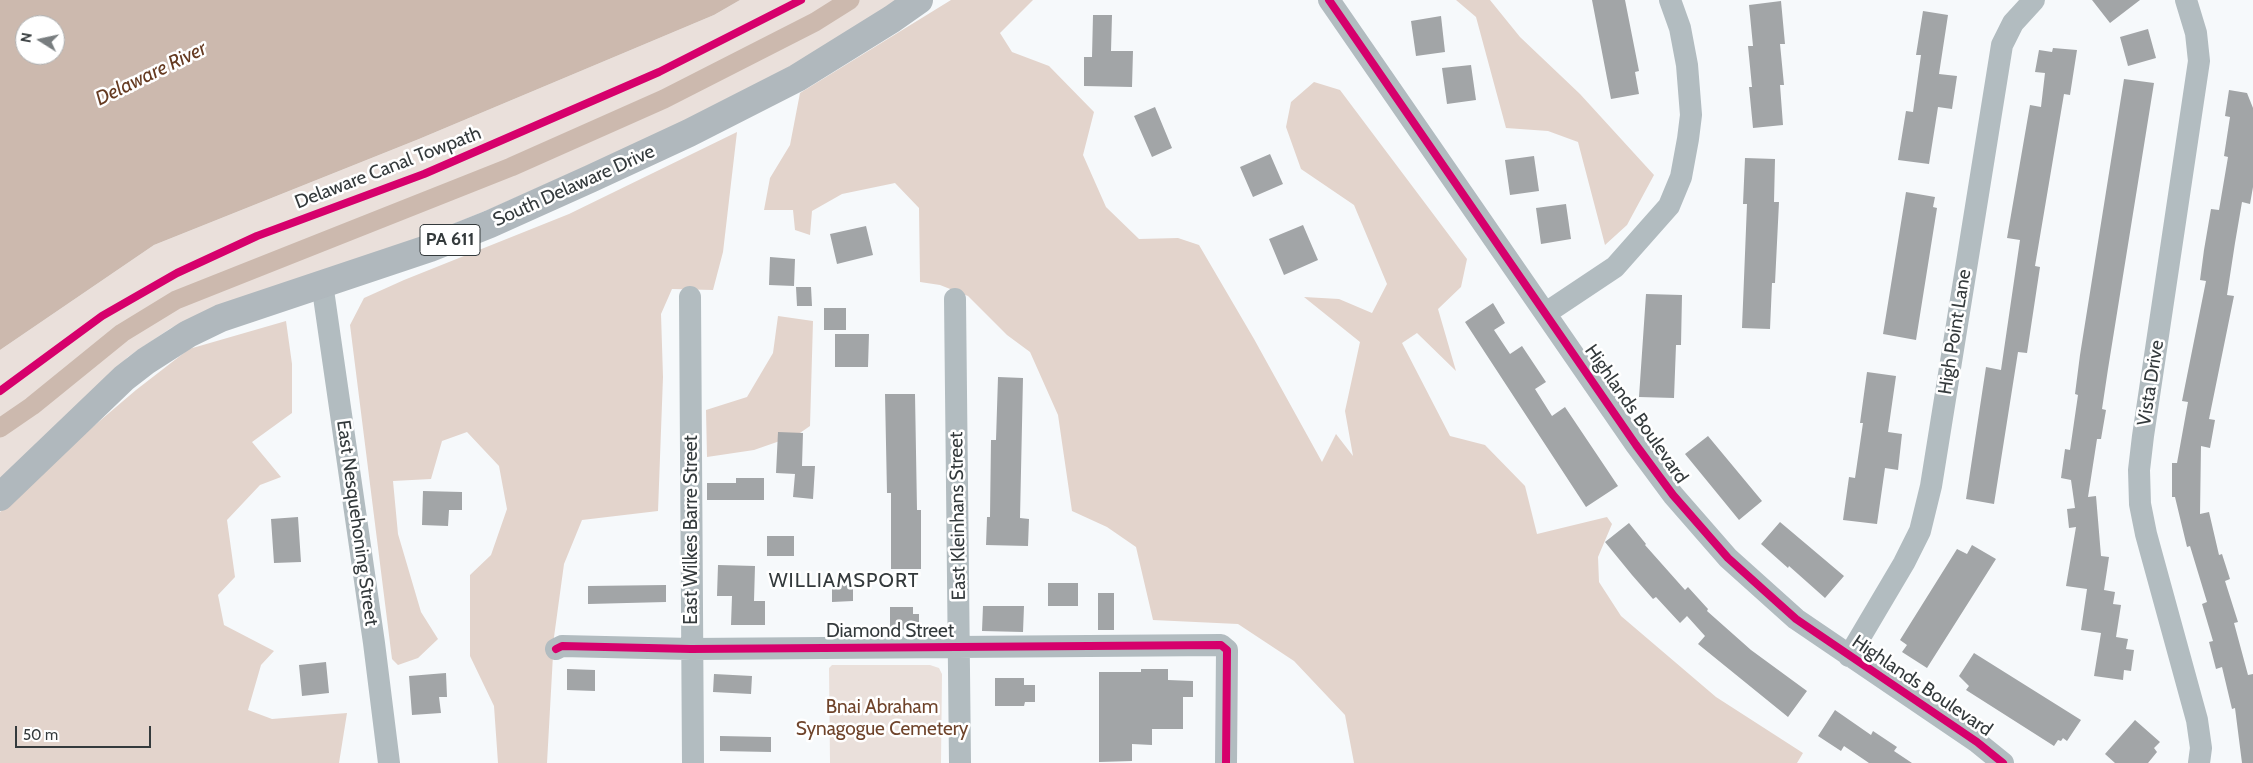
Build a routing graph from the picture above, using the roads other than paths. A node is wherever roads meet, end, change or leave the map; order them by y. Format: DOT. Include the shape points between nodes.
graph roads {
  1 [pos="920,0"];
  2 [pos="1330,0"];
  3 [pos="1670,0"];
  4 [pos="2034,0"];
  5 [pos="2186,0"];
  6 [pos="322,284"];
  7 [pos="690,297"];
  8 [pos="955,300"];
  9 [pos="1546,313"];
  10 [pos="0,497"];
  11 [pos="960,647"];
  12 [pos="556,649"];
  13 [pos="691,650"];
  14 [pos="1849,656"];
  15 [pos="388,763"];
  16 [pos="692,763"];
  17 [pos="960,763"];
  18 [pos="1226,763"];
  19 [pos="2004,763"];
  20 [pos="2198,763"];
  1 -- 6 [label="highway, South Delaware Drive / PA 611" via="798,78 689,133 490,224"];
  2 -- 9 [label="street, Highlands Boulevard"];
  3 -- 9 [label="street" via="1687,64 1690,115 1681,177 1669,206 1615,266"];
  4 -- 14 [label="street, High Point Lane" via="2013,22 2002,45 1931,486 1920,531"];
  5 -- 20 [label="street, Vista Drive" via="2196,33 2199,61 2139,470 2140,504 2146,534 2197,720 2202,748"];
  6 -- 10 [label="highway, South Delaware Drive / PA 611" via="210,323 151,357 112,388"];
  6 -- 15 [label="street, East Nesquehoning Street" via="374,643"];
  7 -- 13 [label="street, East Wilkes Barre Street"];
  8 -- 11 [label="street, East Kleinhans Street"];
  9 -- 14 [label="street, Highlands Boulevard" via="1667,488 1728,558 1796,619"];
  11 -- 13 [label="street, Diamond Street"];
  11 -- 17 [label="street, East Kleinhans Street"];
  11 -- 18 [label="street, Diamond Street" via="1225,646"];
  12 -- 13 [label="street, Diamond Street" via="562,646"];
  13 -- 16 [label="street, East Wilkes Barre Street"];
  14 -- 19 [label="street, Highlands Boulevard"];
}
